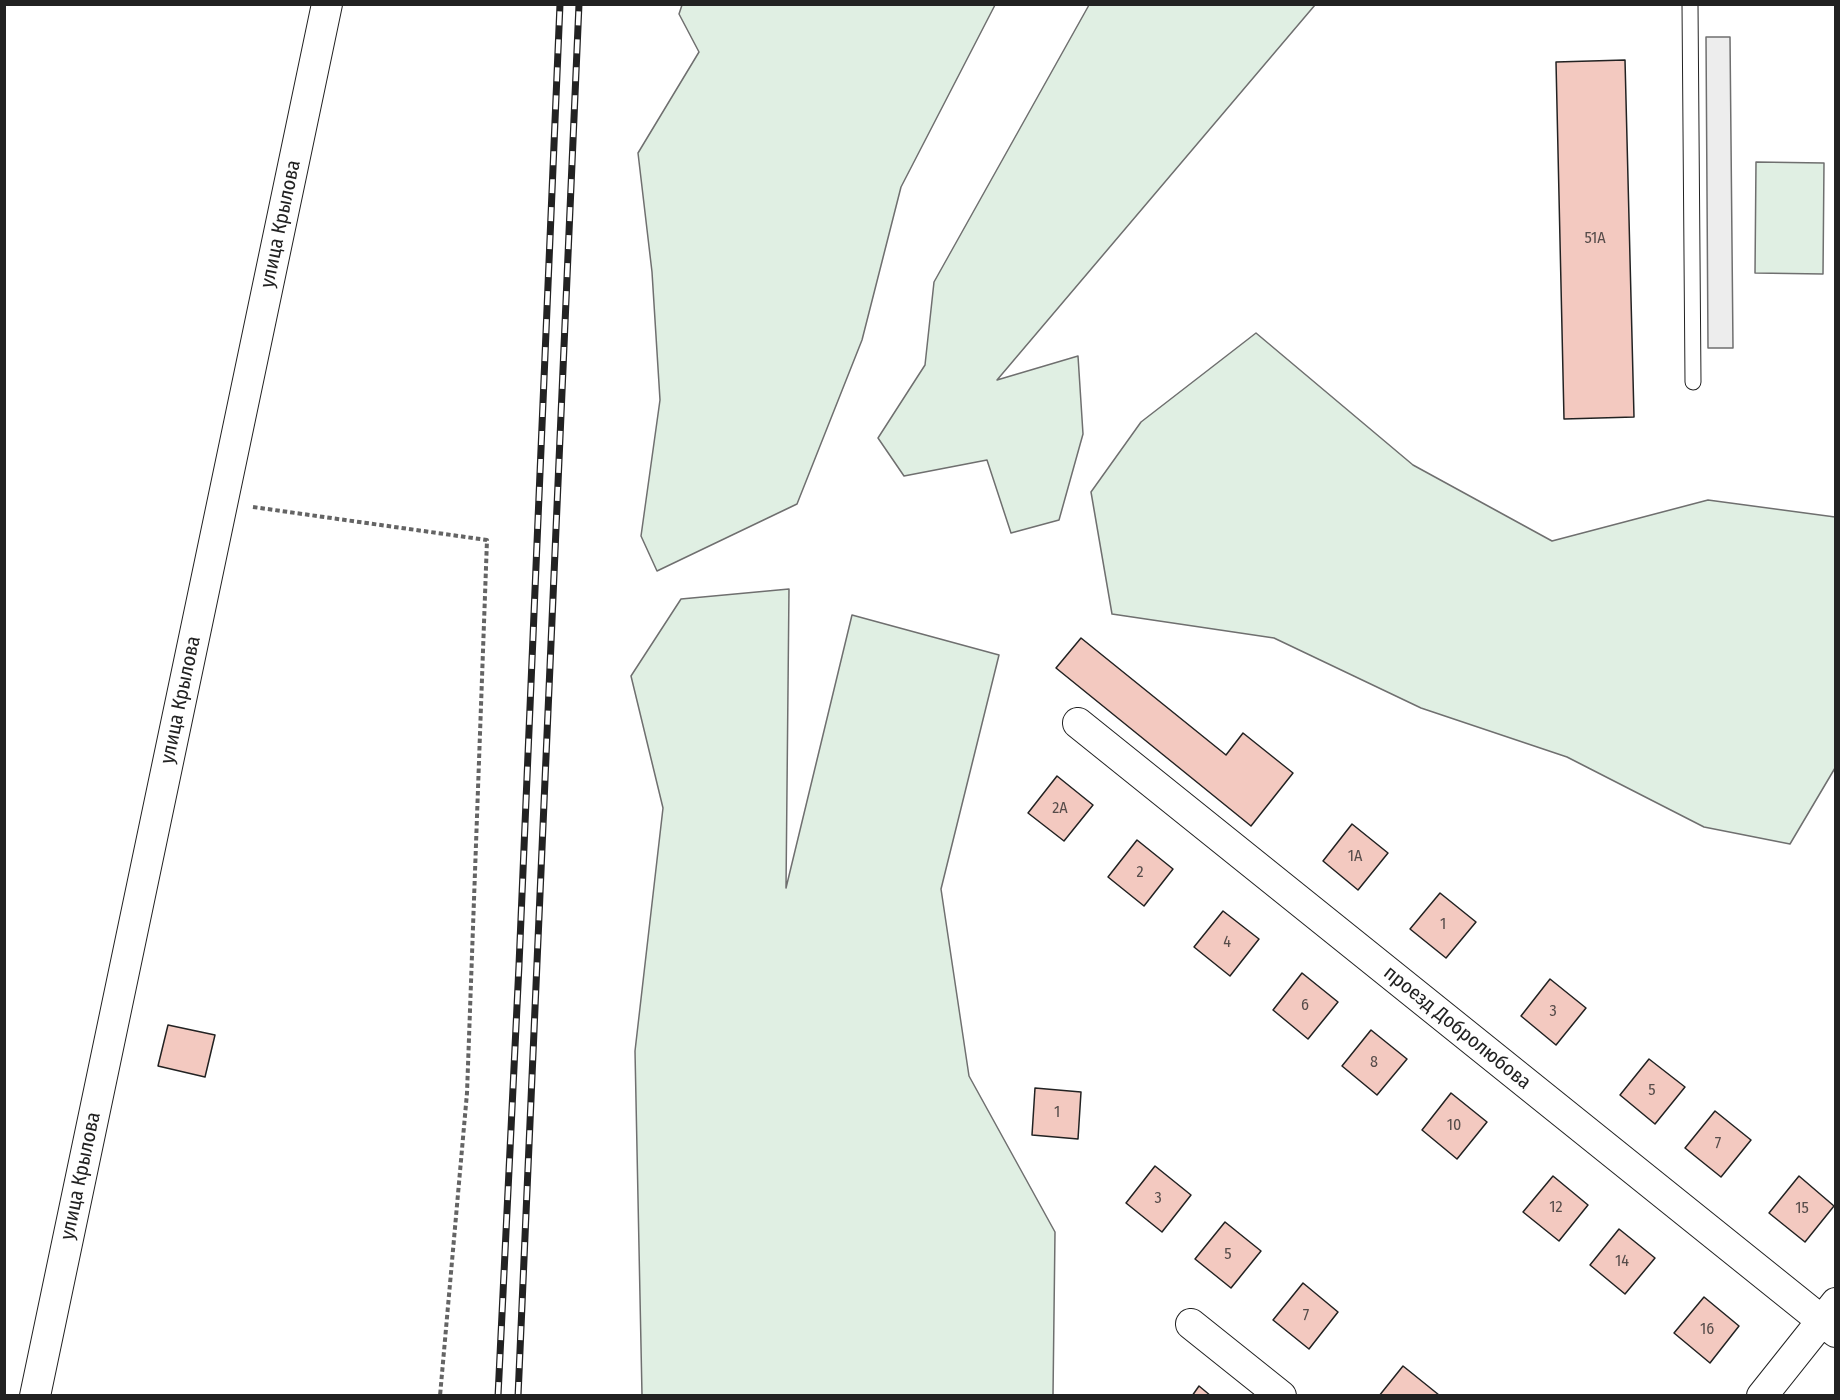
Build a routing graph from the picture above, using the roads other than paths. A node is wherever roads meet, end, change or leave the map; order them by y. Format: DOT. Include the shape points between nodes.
graph roads {
  1 [pos="327,4"];
  2 [pos="1690,4"];
  3 [pos="1693,382"];
  4 [pos="1078,723"];
  5 [pos="1831,1319"];
  6 [pos="1191,1324"];
  7 [pos="35,1395"];
  8 [pos="1281,1395"];
  9 [pos="1762,1395"];
  1 -- 7 [label="street, улица Крылова"];
  2 -- 3 [label="lane"];
  4 -- 5 [label="street, проезд Добролюбова"];
  5 -- 9 [label="street"];
  6 -- 8 [label="street"];
}
